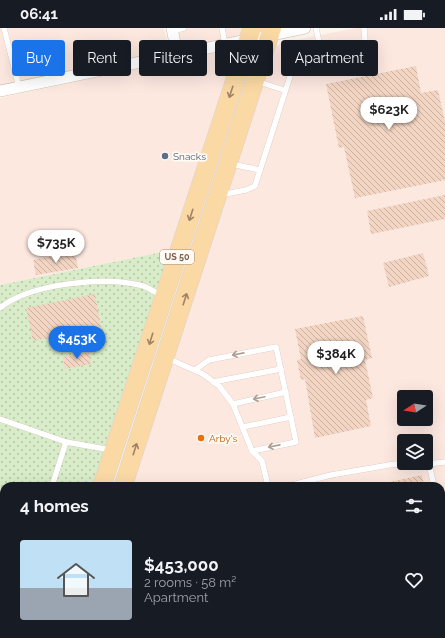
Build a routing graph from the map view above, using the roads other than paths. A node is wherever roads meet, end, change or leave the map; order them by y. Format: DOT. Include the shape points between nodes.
graph roads {
  1 [pos="4,28"];
  2 [pos="184,28"];
  3 [pos="222,28"];
  4 [pos="305,28"];
  5 [pos="316,28"];
  6 [pos="364,28"];
  7 [pos="172,29"];
  8 [pos="271,31"];
  9 [pos="250,34"];
  10 [pos="174,40"];
  11 [pos="224,40"];
  12 [pos="235,40"];
  13 [pos="318,40"];
  14 [pos="366,40"];
  15 [pos="139,62"];
  16 [pos="289,76"];
  17 [pos="255,80"];
  18 [pos="19,87"];
  19 [pos="284,90"];
  20 [pos="0,91"];
  21 [pos="229,163"];
  22 [pos="260,170"];
  23 [pos="219,196"];
  24 [pos="164,297"];
  25 [pos="0,308"];
  26 [pos="165,357"];
  27 [pos="281,369"];
  28 [pos="195,370"];
  29 [pos="213,382"];
  30 [pos="286,392"];
  31 [pos="233,404"];
  32 [pos="291,417"];
  33 [pos="0,419"];
  34 [pos="243,427"];
  35 [pos="66,442"];
  36 [pos="113,450"];
  37 [pos="252,451"];
  38 [pos="445,462"];
  39 [pos="397,464"];
  40 [pos="433,464"];
  41 [pos="430,470"];
  42 [pos="53,482"];
  43 [pos="103,482"];
  44 [pos="124,482"];
  45 [pos="267,482"];
  46 [pos="304,482"];
  47 [pos="433,482"];
  1 -- 18 [label="lane"];
  2 -- 7 [label="lane"];
  3 -- 11 [label="lane"];
  4 -- 8 [label="street"];
  5 -- 13 [label="lane"];
  6 -- 14 [label="lane"];
  7 -- 10 [label="street"];
  8 -- 9 [label="street"];
  8 -- 17 [label="main road, US 50"];
  9 -- 12 [label="street"];
  9 -- 24 [label="main road, US 50, one-way"];
  15 -- 18 [label="street"];
  16 -- 19 [label="lane"];
  17 -- 19 [label="lane"];
  17 -- 21 [label="main road, US 50"];
  18 -- 20 [label="street"];
  19 -- 22 [label="lane"];
  21 -- 22 [label="lane"];
  21 -- 23 [label="main road, US 50"];
  22 -- 23 [label="lane" via="255,186"];
  26 -- 23 [label="main road, US 50, one-way"];
  24 -- 25 [label="lane" via="141,285 120,282 75,283 33,290 8,301"];
  24 -- 36 [label="main road, US 50, one-way"];
  26 -- 28 [label="lane"];
  44 -- 26 [label="main road, US 50, one-way"];
  27 -- 28 [label="lane, one-way" via="276,347 209,360"];
  27 -- 29 [label="lane"];
  27 -- 30 [label="lane"];
  28 -- 29 [label="lane"];
  29 -- 31 [label="lane"];
  30 -- 31 [label="lane, one-way"];
  30 -- 32 [label="lane"];
  31 -- 34 [label="lane"];
  32 -- 34 [label="lane"];
  32 -- 37 [label="lane, one-way" via="296,442"];
  33 -- 35 [label="lane"];
  34 -- 37 [label="lane"];
  35 -- 36 [label="lane"];
  35 -- 42 [label="lane"];
  36 -- 43 [label="main road, US 50"];
  37 -- 45 [label="lane" via="262,461"];
  38 -- 40 [label="lane"];
  39 -- 46 [label="lane"];
  41 -- 47 [label="lane"];
}
